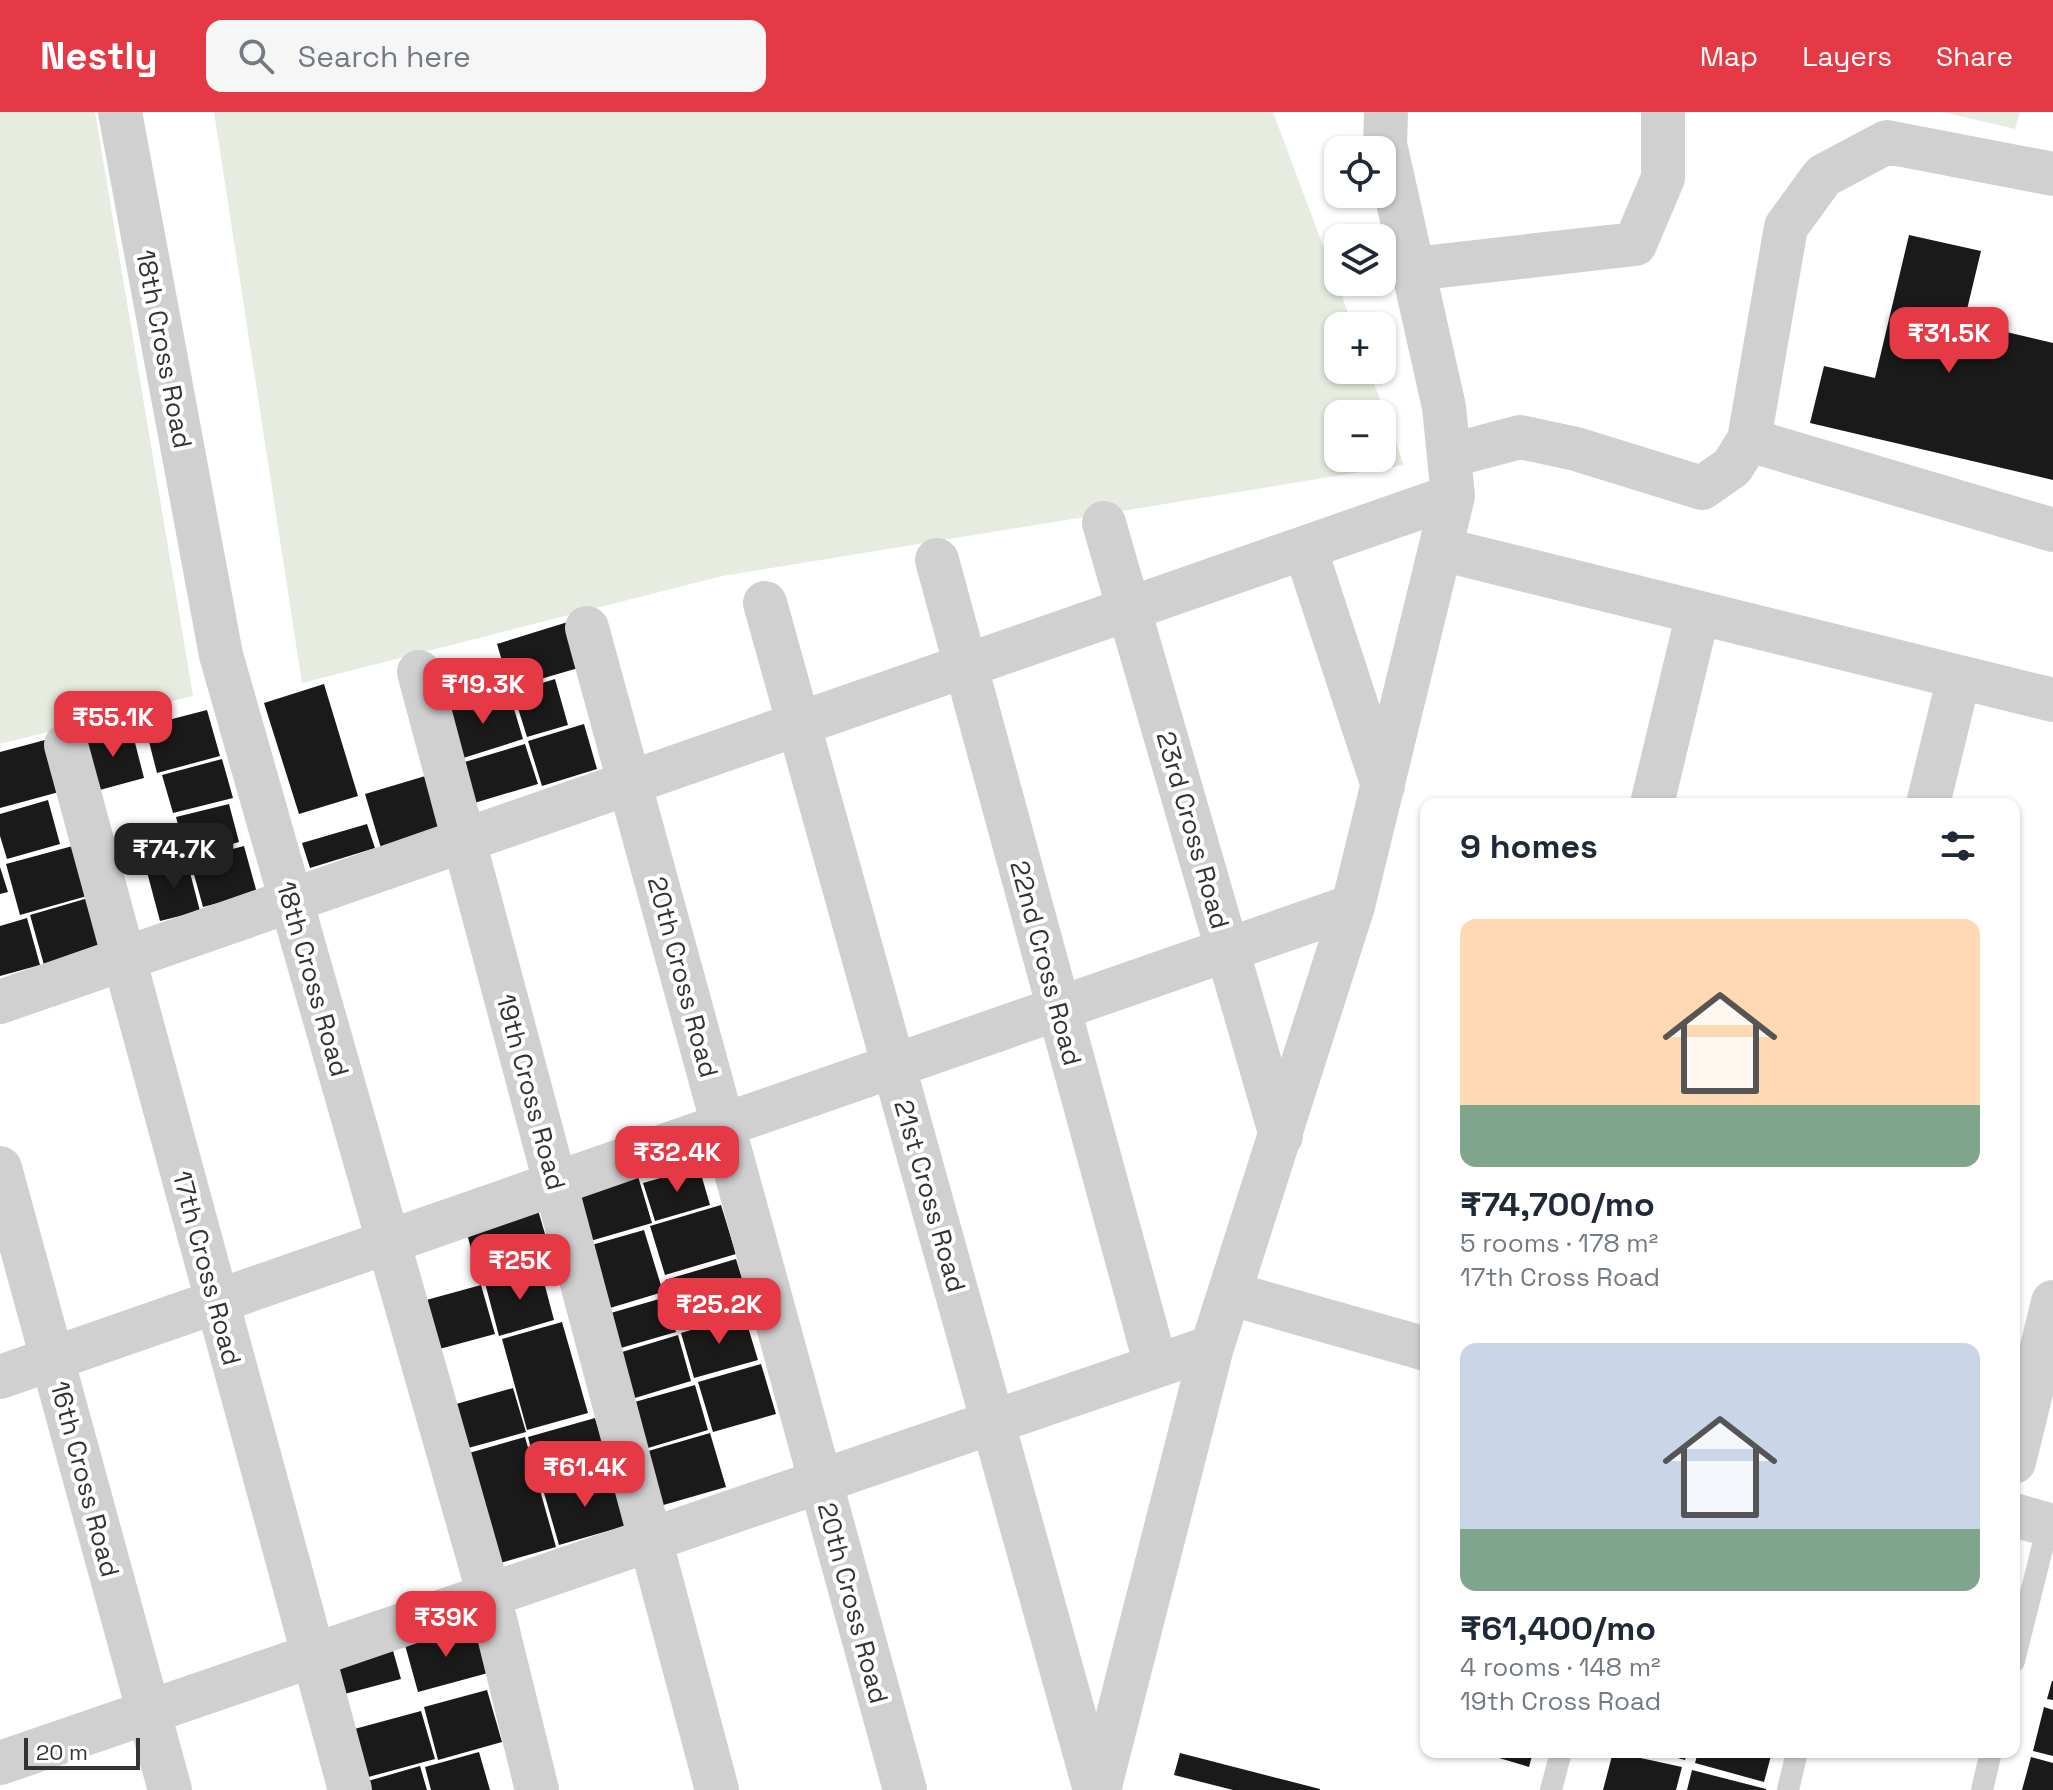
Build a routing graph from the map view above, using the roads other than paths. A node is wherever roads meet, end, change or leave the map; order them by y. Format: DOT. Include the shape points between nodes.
graph roads {
  1 [pos="120,112"];
  2 [pos="1386,112"];
  3 [pos="1663,112"];
  4 [pos="2053,174"];
  5 [pos="1413,269"];
  6 [pos="1749,440"];
  7 [pos="1451,476"];
  8 [pos="1104,523"];
  9 [pos="2053,530"];
  10 [pos="1305,548"];
  11 [pos="1441,549"];
  12 [pos="937,560"];
  13 [pos="765,603"];
  14 [pos="1129,609"];
  15 [pos="1698,613"];
  16 [pos="587,628"];
  17 [pos="966,666"];
  18 [pos="419,672"];
  19 [pos="1959,677"];
  20 [pos="2053,700"];
  21 [pos="799,724"];
  22 [pos="66,745"];
  23 [pos="630,783"];
  24 [pos="1383,786"];
  25 [pos="1653,798"];
  26 [pos="1929,798"];
  27 [pos="465,840"];
  28 [pos="291,901"];
  29 [pos="1353,906"];
  30 [pos="1227,950"];
  31 [pos="124,959"];
  32 [pos="0,1002"];
  33 [pos="1058,1009"];
  34 [pos="893,1066"];
  35 [pos="723,1125"];
  36 [pos="1281,1136"];
  37 [pos="0,1168"];
  38 [pos="555,1183"];
  39 [pos="385,1242"];
  40 [pos="1232,1294"];
  41 [pos="216,1301"];
  42 [pos="2053,1302"];
  43 [pos="1212,1347"];
  44 [pos="1420,1347"];
  45 [pos="52,1359"];
  46 [pos="1156,1366"];
  47 [pos="0,1377"];
  48 [pos="993,1422"];
  49 [pos="2020,1437"];
  50 [pos="820,1482"];
  51 [pos="2038,1522"];
  52 [pos="651,1540"];
  53 [pos="489,1595"];
  54 [pos="2020,1626"];
  55 [pos="313,1655"];
  56 [pos="149,1712"];
  57 [pos="1559,1758"];
  58 [pos="1796,1758"];
  59 [pos="1990,1758"];
  60 [pos="0,1763"];
  61 [pos="170,1790"];
  62 [pos="350,1790"];
  63 [pos="537,1790"];
  64 [pos="717,1790"];
  65 [pos="905,1790"];
  66 [pos="1097,1790"];
  67 [pos="1551,1790"];
  68 [pos="1788,1790"];
  69 [pos="1982,1790"];
  1 -- 28 [label="street, 18th Cross Road" via="221,655"];
  2 -- 5 [label="street" via="1385,144"];
  3 -- 5 [label="street" via="1663,178 1635,244"];
  4 -- 6 [label="street" via="1887,142 1823,176 1786,227"];
  5 -- 7 [label="street" via="1444,407"];
  6 -- 7 [label="street" via="1732,467 1702,488 1520,437"];
  6 -- 9 [label="street"];
  7 -- 10 [label="street"];
  7 -- 11 [label="street"];
  8 -- 14 [label="street, 23rd Cross Road"];
  10 -- 14 [label="street"];
  10 -- 24 [label="street"];
  11 -- 15 [label="street"];
  11 -- 24 [label="street"];
  12 -- 17 [label="street, 22nd Cross Road"];
  13 -- 21 [label="street, 21st Cross Road"];
  14 -- 17 [label="street"];
  14 -- 30 [label="street, 23rd Cross Road"];
  15 -- 19 [label="street"];
  15 -- 25 [label="street"];
  16 -- 23 [label="street, 20th Cross Road"];
  17 -- 21 [label="street"];
  17 -- 33 [label="street, 22nd Cross Road"];
  18 -- 27 [label="street, 19th Cross Road"];
  19 -- 20 [label="street"];
  19 -- 26 [label="street"];
  21 -- 23 [label="street"];
  21 -- 34 [label="street, 21st Cross Road"];
  22 -- 31 [label="street, 17th Cross Road"];
  23 -- 27 [label="street"];
  23 -- 35 [label="street, 20th Cross Road"];
  24 -- 29 [label="street"];
  27 -- 28 [label="street"];
  27 -- 38 [label="street, 19th Cross Road"];
  28 -- 31 [label="street"];
  28 -- 39 [label="street, 18th Cross Road"];
  29 -- 30 [label="street"];
  29 -- 36 [label="street"];
  30 -- 33 [label="street"];
  30 -- 36 [label="street, 23rd Cross Road"];
  31 -- 32 [label="street"];
  31 -- 41 [label="street, 17th Cross Road"];
  33 -- 34 [label="street"];
  33 -- 46 [label="street, 22nd Cross Road"];
  34 -- 35 [label="street"];
  34 -- 48 [label="street, 21st Cross Road"];
  35 -- 38 [label="street"];
  35 -- 50 [label="street, 20th Cross Road"];
  36 -- 40 [label="street"];
  37 -- 45 [label="street, 16th Cross Road"];
  38 -- 39 [label="street"];
  38 -- 52 [label="street, 19th Cross Road"];
  39 -- 41 [label="street"];
  39 -- 53 [label="street, 18th Cross Road"];
  40 -- 43 [label="street"];
  40 -- 44 [label="street"];
  41 -- 45 [label="street"];
  41 -- 55 [label="street, 17th Cross Road"];
  42 -- 49 [label="street"];
  43 -- 46 [label="street"];
  43 -- 66 [label="street"];
  45 -- 47 [label="street"];
  45 -- 56 [label="street, 16th Cross Road"];
  46 -- 48 [label="street"];
  48 -- 50 [label="street"];
  48 -- 66 [label="street, 21st Cross Road"];
  50 -- 52 [label="street"];
  50 -- 65 [label="street, 20th Cross Road"];
  51 -- 54 [label="lane"];
  52 -- 53 [label="street"];
  52 -- 64 [label="street, 19th Cross Road"];
  53 -- 55 [label="street"];
  53 -- 63 [label="street, 18th Cross Road"];
  55 -- 56 [label="street"];
  55 -- 62 [label="street, 17th Cross Road"];
  56 -- 60 [label="street"];
  56 -- 61 [label="street, 16th Cross Road"];
  57 -- 67 [label="lane"];
  58 -- 68 [label="lane"];
  59 -- 69 [label="lane"];
}
